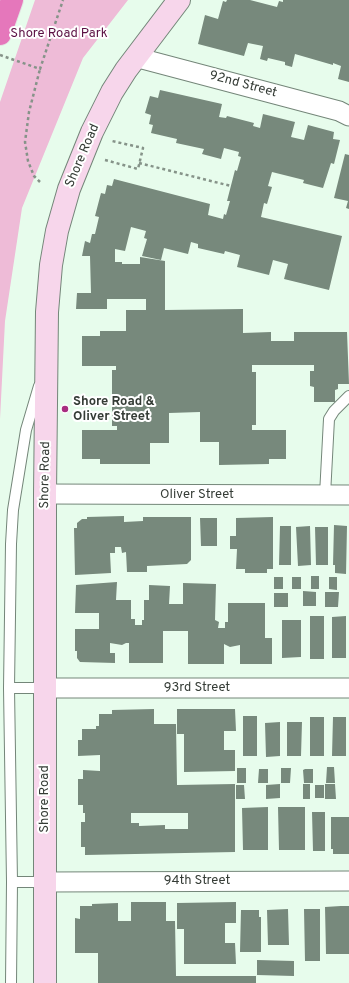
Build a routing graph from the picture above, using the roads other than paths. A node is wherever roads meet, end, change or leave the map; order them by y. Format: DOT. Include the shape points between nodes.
graph roads {
  1 [pos="12,0"];
  2 [pos="179,0"];
  3 [pos="0,34"];
  4 [pos="135,57"];
  5 [pos="349,116"];
  6 [pos="47,362"];
  7 [pos="349,396"];
  8 [pos="45,494"];
  9 [pos="325,495"];
  10 [pos="349,495"];
  11 [pos="9,688"];
  12 [pos="45,688"];
  13 [pos="349,688"];
  14 [pos="349,881"];
  15 [pos="12,882"];
  16 [pos="45,882"];
  17 [pos="11,983"];
  18 [pos="45,983"];
  1 -- 3 [label="highway"];
  2 -- 4 [label="street, Shore Road"];
  4 -- 5 [label="street, 92nd Street" via="339,110"];
  4 -- 6 [label="street, Shore Road" via="112,92 92,132 69,189 51,265 47,312"];
  6 -- 8 [label="street, Shore Road"];
  6 -- 11 [label="lane" via="26,430 14,510 11,544"];
  7 -- 9 [label="lane" via="334,410 329,419"];
  8 -- 9 [label="street, Oliver Street"];
  8 -- 12 [label="street, Shore Road"];
  9 -- 10 [label="street, Oliver Street"];
  11 -- 12 [label="lane"];
  11 -- 15 [label="lane"];
  12 -- 13 [label="street, 93rd Street"];
  12 -- 16 [label="street, Shore Road"];
  14 -- 16 [label="street, 94th Street"];
  15 -- 16 [label="lane"];
  15 -- 17 [label="lane"];
  16 -- 18 [label="street, Shore Road"];
}
